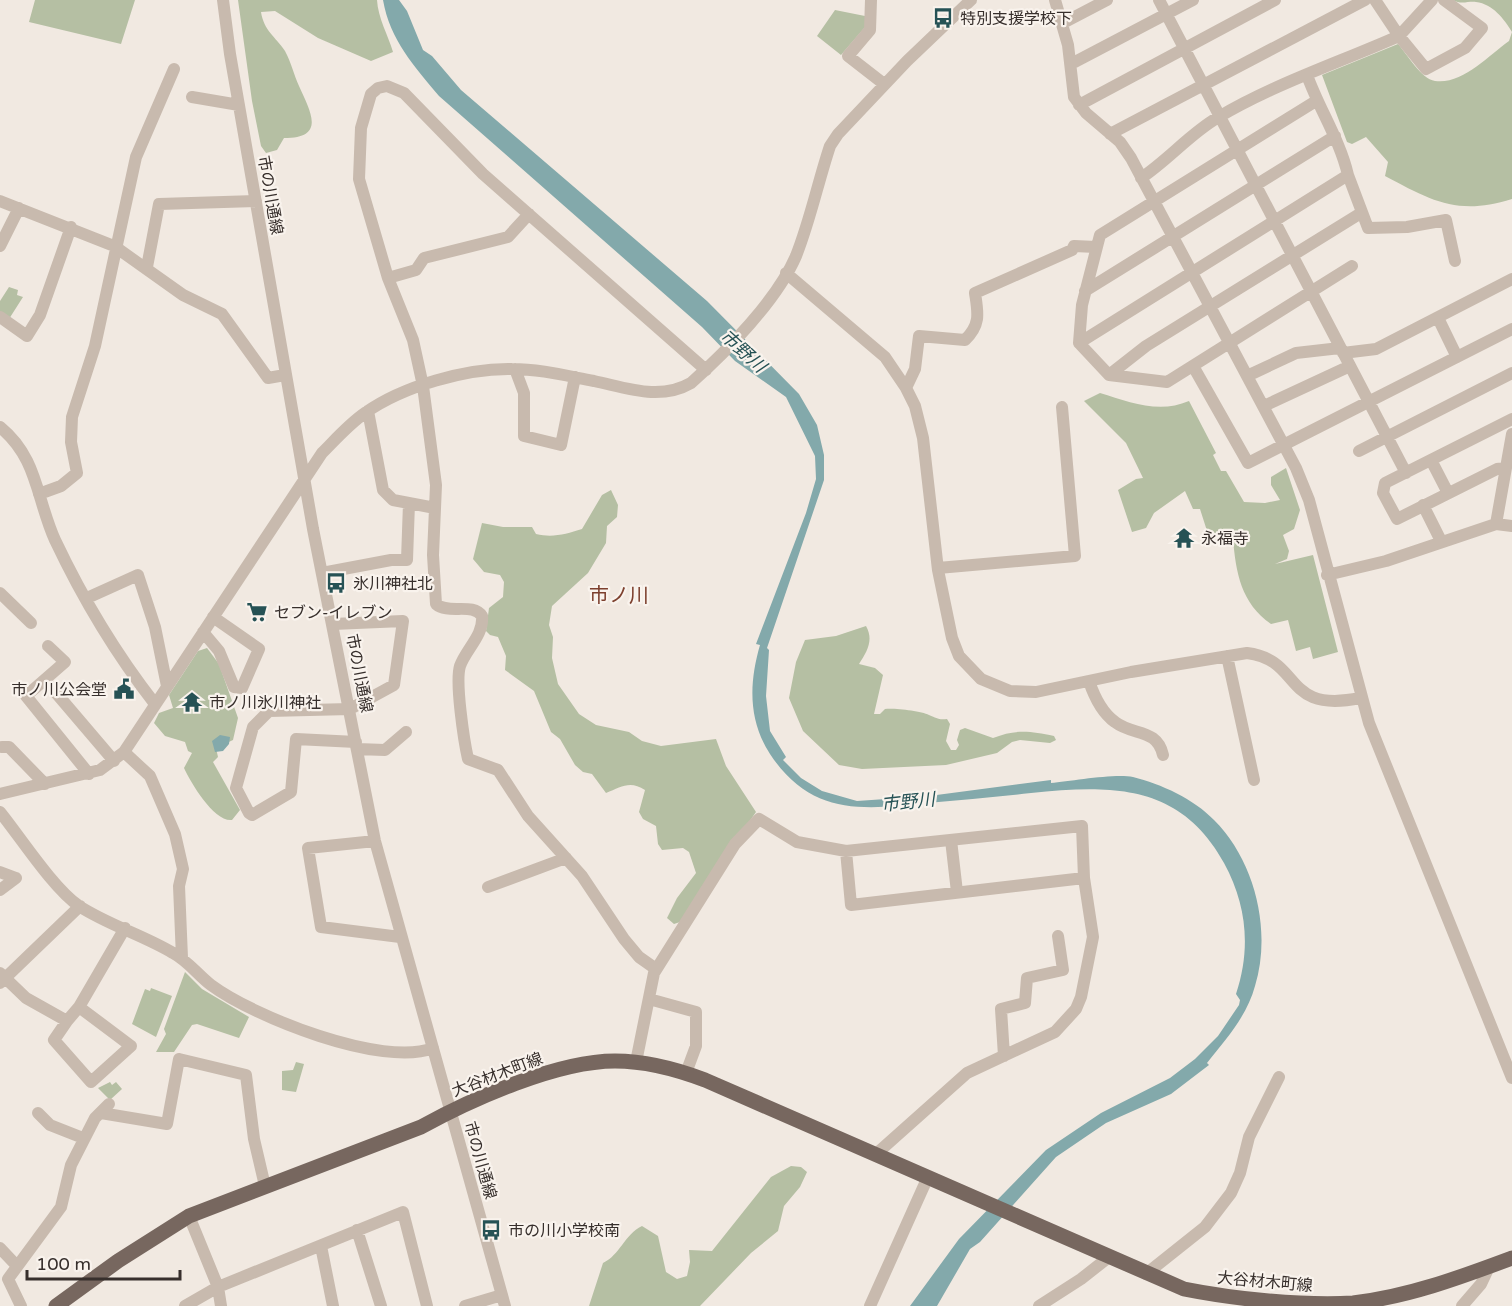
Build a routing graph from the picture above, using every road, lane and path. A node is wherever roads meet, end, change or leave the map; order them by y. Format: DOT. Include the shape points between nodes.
graph roads {
  1 [pos="223,0"];
  2 [pos="871,0"];
  3 [pos="971,0"];
  4 [pos="1055,0"];
  5 [pos="1107,0"];
  6 [pos="1159,0"];
  7 [pos="1193,0"];
  8 [pos="1275,0"];
  9 [pos="1365,0"];
  10 [pos="1375,0"];
  11 [pos="1432,0"];
  12 [pos="1444,0"];
  13 [pos="1166,14"];
  14 [pos="1063,23"];
  15 [pos="1399,36"];
  16 [pos="1184,49"];
  17 [pos="1071,64"];
  18 [pos="174,69"];
  19 [pos="1307,75"];
  20 [pos="884,84"];
  21 [pos="1203,85"];
  22 [pos="192,97"];
  23 [pos="1316,101"];
  24 [pos="238,105"];
  25 [pos="1079,105"];
  26 [pos="1219,117"];
  27 [pos="1110,134"];
  28 [pos="1335,136"];
  29 [pos="1237,150"];
  30 [pos="1348,175"];
  31 [pos="1141,178"];
  32 [pos="1255,185"];
  33 [pos="0,201"];
  34 [pos="256,201"];
  35 [pos="1154,203"];
  36 [pos="19,208"];
  37 [pos="1361,213"];
  38 [pos="529,214"];
  39 [pos="1274,221"];
  40 [pos="71,227"];
  41 [pos="1173,238"];
  42 [pos="0,246"];
  43 [pos="114,246"];
  44 [pos="1096,247"];
  45 [pos="1293,257"];
  46 [pos="1455,261"];
  47 [pos="1352,266"];
  48 [pos="147,267"];
  49 [pos="786,273"];
  50 [pos="1191,273"];
  51 [pos="388,278"];
  52 [pos="1512,279"];
  53 [pos="1085,291"];
  54 [pos="1311,292"];
  55 [pos="1210,308"];
  56 [pos="0,317"];
  57 [pos="1438,318"];
  58 [pos="1512,329"];
  59 [pos="1079,343"];
  60 [pos="1229,343"];
  61 [pos="1342,351"];
  62 [pos="1457,357"];
  63 [pos="1193,366"];
  64 [pos="1350,366"];
  65 [pos="515,369"];
  66 [pos="706,370"];
  67 [pos="1512,374"];
  68 [pos="285,375"];
  69 [pos="1109,375"];
  70 [pos="1247,376"];
  71 [pos="575,377"];
  72 [pos="423,386"];
  73 [pos="906,387"];
  74 [pos="1368,401"];
  75 [pos="1264,406"];
  76 [pos="1062,407"];
  77 [pos="368,411"];
  78 [pos="1512,419"];
  79 [pos="0,427"];
  80 [pos="1512,434"];
  81 [pos="1386,437"];
  82 [pos="1284,444"];
  83 [pos="1359,451"];
  84 [pos="1431,460"];
  85 [pos="1505,468"];
  86 [pos="1406,474"];
  87 [pos="304,483"];
  88 [pos="1448,492"];
  89 [pos="39,494"];
  90 [pos="409,503"];
  91 [pos="1423,506"];
  92 [pos="435,508"];
  93 [pos="1496,524"];
  94 [pos="1512,526"];
  95 [pos="1440,541"];
  96 [pos="938,567"];
  97 [pos="322,573"];
  98 [pos="1327,575"];
  99 [pos="0,593"];
  100 [pos="87,598"];
  101 [pos="213,617"];
  102 [pos="31,623"];
  103 [pos="333,624"];
  104 [pos="203,632"];
  105 [pos="48,646"];
  106 [pos="1227,656"];
  107 [pos="45,680"];
  108 [pos="1089,681"];
  109 [pos="167,686"];
  110 [pos="1360,698"];
  111 [pos="155,704"];
  112 [pos="350,709"];
  113 [pos="406,732"];
  114 [pos="357,745"];
  115 [pos="2,747"];
  116 [pos="124,752"];
  117 [pos="1163,755"];
  118 [pos="114,761"];
  119 [pos="89,774"];
  120 [pos="1254,780"];
  121 [pos="45,784"];
  122 [pos="0,794"];
  123 [pos="0,812"];
  124 [pos="951,840"];
  125 [pos="375,841"];
  126 [pos="846,851"];
  127 [pos="566,858"];
  128 [pos="0,872"];
  129 [pos="1084,878"];
  130 [pos="488,887"];
  131 [pos="0,890"];
  132 [pos="957,892"];
  133 [pos="80,906"];
  134 [pos="125,928"];
  135 [pos="1058,936"];
  136 [pos="400,938"];
  137 [pos="182,958"];
  138 [pos="656,969"];
  139 [pos="1,979"];
  140 [pos="649,999"];
  141 [pos="79,1007"];
  142 [pos="67,1021"];
  143 [pos="433,1048"];
  144 [pos="1005,1056"];
  145 [pos="636,1062"];
  146 [pos="686,1073"];
  147 [pos="1279,1077"];
  148 [pos="1512,1078"];
  149 [pos="450,1112"];
  150 [pos="38,1113"];
  151 [pos="83,1138"];
  152 [pos="875,1155"];
  153 [pos="927,1179"];
  154 [pos="265,1186"];
  155 [pos="189,1216"];
  156 [pos="357,1230"];
  157 [pos="321,1246"];
  158 [pos="0,1248"];
  159 [pos="1108,1257"];
  160 [pos="1512,1258"];
  161 [pos="17,1266"];
  162 [pos="1490,1266"];
  163 [pos="1146,1274"];
  164 [pos="218,1287"];
  165 [pos="503,1300"];
  166 [pos="21,1306"];
  167 [pos="56,1306"];
  168 [pos="185,1306"];
  169 [pos="221,1306"];
  170 [pos="333,1306"];
  171 [pos="381,1306"];
  172 [pos="427,1306"];
  173 [pos="465,1306"];
  174 [pos="870,1306"];
  175 [pos="1039,1306"];
  176 [pos="1462,1306"];
  1 -- 24 [label="street, 市の川通線"];
  2 -- 20 [label="street" via="870,30 848,56"];
  3 -- 20 [label="street"];
  4 -- 14 [label="street"];
  5 -- 14 [label="street"];
  6 -- 13 [label="street"];
  7 -- 13 [label="street"];
  8 -- 16 [label="street"];
  9 -- 21 [label="street"];
  10 -- 15 [label="street"];
  11 -- 15 [label="street"];
  12 -- 15 [label="street" via="1482,28 1465,48 1425,69"];
  13 -- 16 [label="street"];
  13 -- 17 [label="street"];
  14 -- 17 [label="street"];
  15 -- 19 [label="street"];
  16 -- 21 [label="street"];
  16 -- 25 [label="street"];
  17 -- 25 [label="street" via="1072,87"];
  18 -- 43 [label="street" via="136,157"];
  19 -- 23 [label="street"];
  19 -- 26 [label="street"];
  20 -- 49 [label="street" via="848,120 830,146 796,256"];
  21 -- 26 [label="street"];
  21 -- 27 [label="street"];
  22 -- 24 [label="street"];
  23 -- 28 [label="street"];
  23 -- 29 [label="street"];
  24 -- 34 [label="street, 市の川通線"];
  25 -- 27 [label="street"];
  26 -- 29 [label="street"];
  26 -- 31 [label="street"];
  27 -- 31 [label="street" via="1125,148"];
  28 -- 30 [label="street"];
  28 -- 32 [label="street"];
  29 -- 32 [label="street"];
  29 -- 35 [label="street"];
  30 -- 37 [label="street"];
  30 -- 39 [label="street"];
  31 -- 35 [label="street"];
  32 -- 39 [label="street"];
  32 -- 41 [label="street"];
  33 -- 36 [label="street"];
  34 -- 48 [label="street" via="159,204"];
  34 -- 68 [label="street, 市の川通線"];
  35 -- 41 [label="street"];
  35 -- 44 [label="street" via="1100,235"];
  36 -- 40 [label="street"];
  36 -- 42 [label="street"];
  37 -- 45 [label="street"];
  37 -- 46 [label="street" via="1368,228 1446,220"];
  38 -- 51 [label="street" via="508,237 424,258 416,270"];
  38 -- 51 [label="street" via="453,146 404,93 387,86 378,88 370,94 361,128 359,179"];
  38 -- 66 [label="street"];
  39 -- 45 [label="street"];
  39 -- 50 [label="street"];
  40 -- 43 [label="street"];
  40 -- 56 [label="street" via="40,315 27,336"];
  41 -- 50 [label="street"];
  41 -- 53 [label="street"];
  43 -- 48 [label="street"];
  43 -- 89 [label="street" via="95,346 70,428 77,473 61,486"];
  44 -- 53 [label="street"];
  44 -- 73 [label="street" via="1074,246 975,293 979,318 969,336 965,340 919,336 915,369"];
  45 -- 54 [label="street"];
  45 -- 55 [label="street"];
  47 -- 54 [label="street"];
  48 -- 68 [label="street" via="183,295 222,314 268,378"];
  49 -- 66 [label="street" via="753,318"];
  49 -- 73 [label="street" via="885,357"];
  50 -- 55 [label="street"];
  50 -- 59 [label="street"];
  51 -- 72 [label="street" via="413,340"];
  52 -- 57 [label="street"];
  53 -- 59 [label="street"];
  54 -- 60 [label="street"];
  54 -- 61 [label="street"];
  55 -- 60 [label="street"];
  55 -- 69 [label="street" via="1146,346"];
  57 -- 61 [label="street" via="1376,349"];
  57 -- 62 [label="street"];
  58 -- 62 [label="street"];
  59 -- 69 [label="street"];
  60 -- 63 [label="street"];
  60 -- 70 [label="street"];
  61 -- 64 [label="street"];
  61 -- 70 [label="street" via="1296,353"];
  62 -- 74 [label="street"];
  63 -- 69 [label="street" via="1167,382"];
  63 -- 82 [label="street" via="1248,463"];
  64 -- 74 [label="street"];
  64 -- 75 [label="street"];
  65 -- 71 [label="street"];
  65 -- 71 [label="street" via="524,393 524,436 561,445"];
  65 -- 72 [label="street" via="473,372"];
  66 -- 71 [label="street" via="685,387 666,393"];
  67 -- 81 [label="street"];
  68 -- 87 [label="street, 市の川通線"];
  70 -- 75 [label="street"];
  72 -- 77 [label="street"];
  72 -- 92 [label="street" via="436,485"];
  73 -- 96 [label="street" via="923,438"];
  74 -- 81 [label="street"];
  74 -- 82 [label="street"];
  75 -- 82 [label="street"];
  76 -- 96 [label="street" via="1075,556"];
  77 -- 87 [label="street" via="322,453"];
  77 -- 90 [label="street" via="383,490 393,500"];
  78 -- 84 [label="street"];
  79 -- 89 [label="street" via="29,461"];
  80 -- 85 [label="street"];
  81 -- 83 [label="street"];
  81 -- 86 [label="street"];
  82 -- 98 [label="street" via="1309,500"];
  84 -- 86 [label="street"];
  84 -- 88 [label="street"];
  85 -- 88 [label="street"];
  85 -- 93 [label="street"];
  86 -- 91 [label="street" via="1385,483 1383,493 1398,519"];
  87 -- 97 [label="street, 市の川通線"];
  87 -- 101 [label="street"];
  88 -- 91 [label="street"];
  89 -- 100 [label="street" via="56,541"];
  90 -- 92 [label="street"];
  90 -- 97 [label="street" via="407,561 391,560"];
  91 -- 95 [label="street"];
  92 -- 127 [label="street" via="436,604 441,608 476,610 482,616 480,632 459,669 468,759 498,771 528,816"];
  93 -- 94 [label="street"];
  93 -- 95 [label="street"];
  95 -- 98 [label="street" via="1386,561"];
  96 -- 108 [label="street" via="952,639 959,656 981,679 1023,692"];
  97 -- 103 [label="street, 市の川通線"];
  98 -- 110 [label="street"];
  99 -- 102 [label="street"];
  100 -- 109 [label="street" via="138,575 155,627"];
  100 -- 111 [label="street" via="116,650"];
  101 -- 104 [label="street"];
  101 -- 104 [label="street" via="259,649 242,688 234,687 219,651"];
  103 -- 112 [label="street, 市の川通線"];
  103 -- 112 [label="street" via="403,621 394,685"];
  104 -- 109 [label="street"];
  105 -- 107 [label="street" via="65,662"];
  106 -- 108 [label="street"];
  106 -- 110 [label="street" via="1247,653 1265,657 1299,691 1315,699 1331,702"];
  106 -- 120 [label="street"];
  107 -- 118 [label="street"];
  107 -- 119 [label="street" via="27,696"];
  108 -- 117 [label="street" via="1097,702 1115,722 1150,735 1157,740"];
  109 -- 111 [label="street"];
  110 -- 148 [label="street"];
  111 -- 116 [label="street"];
  112 -- 114 [label="street, 市の川通線"];
  112 -- 114 [label="street" via="269,711 253,728 236,788 252,815 291,792 296,738"];
  113 -- 114 [label="street" via="385,750"];
  114 -- 125 [label="street, 市の川通線"];
  115 -- 121 [label="street" via="9,747"];
  116 -- 118 [label="street"];
  116 -- 137 [label="street" via="150,776 175,834 183,869 179,886"];
  118 -- 119 [label="street"];
  119 -- 121 [label="street"];
  121 -- 122 [label="street"];
  123 -- 133 [label="street" via="52,878"];
  124 -- 126 [label="street"];
  124 -- 129 [label="street" via="1082,826"];
  124 -- 132 [label="street"];
  125 -- 136 [label="street, 市の川通線"];
  125 -- 136 [label="street" via="308,848 321,927"];
  126 -- 132 [label="street" via="850,905"];
  126 -- 138 [label="street" via="797,842 759,819 735,844"];
  127 -- 130 [label="street"];
  127 -- 138 [label="street" via="624,939"];
  128 -- 131 [label="street" via="16,878"];
  129 -- 132 [label="street"];
  129 -- 144 [label="street" via="1093,937 1081,997 1055,1032"];
  133 -- 134 [label="street"];
  133 -- 139 [label="street"];
  134 -- 137 [label="street"];
  134 -- 141 [label="street"];
  135 -- 144 [label="street" via="1063,970 1027,978 1025,1003 1001,1009"];
  136 -- 143 [label="street, 市の川通線"];
  137 -- 143 [label="street" via="212,986 256,1011 316,1037 404,1055"];
  138 -- 140 [label="street"];
  139 -- 142 [label="street"];
  140 -- 145 [label="street"];
  140 -- 146 [label="street" via="696,1012 696,1046"];
  141 -- 142 [label="street"];
  141 -- 142 [label="street" via="131,1046 91,1082 54,1040"];
  143 -- 149 [label="street, 市の川通線"];
  144 -- 152 [label="street" via="967,1073"];
  145 -- 146 [label="main road, 大谷材木町線"];
  145 -- 149 [label="main road, 大谷材木町線" via="595,1062 565,1068"];
  146 -- 152 [label="main road, 大谷材木町線"];
  147 -- 163 [label="street" via="1249,1137 1231,1193 1205,1227"];
  149 -- 154 [label="main road, 大谷材木町線" via="421,1127"];
  149 -- 165 [label="street, 市の川通線"];
  150 -- 151 [label="street" via="50,1125"];
  151 -- 154 [label="street" via="105,1108 167,1124 179,1059 246,1075 254,1140"];
  151 -- 161 [label="street" via="71,1165 61,1207"];
  152 -- 153 [label="main road, 大谷材木町線"];
  153 -- 159 [label="main road, 大谷材木町線"];
  153 -- 174 [label="street"];
  154 -- 155 [label="main road, 大谷材木町線"];
  155 -- 164 [label="street"];
  155 -- 167 [label="main road, 大谷材木町線"];
  156 -- 157 [label="street"];
  156 -- 171 [label="street"];
  156 -- 172 [label="street" via="403,1212"];
  157 -- 164 [label="street"];
  157 -- 170 [label="street"];
  158 -- 161 [label="street"];
  159 -- 163 [label="main road, 大谷材木町線"];
  159 -- 175 [label="street"];
  160 -- 162 [label="main road, 大谷材木町線"];
  161 -- 166 [label="street" via="8,1279"];
  162 -- 163 [label="main road, 大谷材木町線" via="1398,1295 1315,1304 1217,1295 1184,1289"];
  162 -- 176 [label="street"];
  164 -- 168 [label="street"];
  164 -- 169 [label="street"];
  165 -- 173 [label="street"];
}
